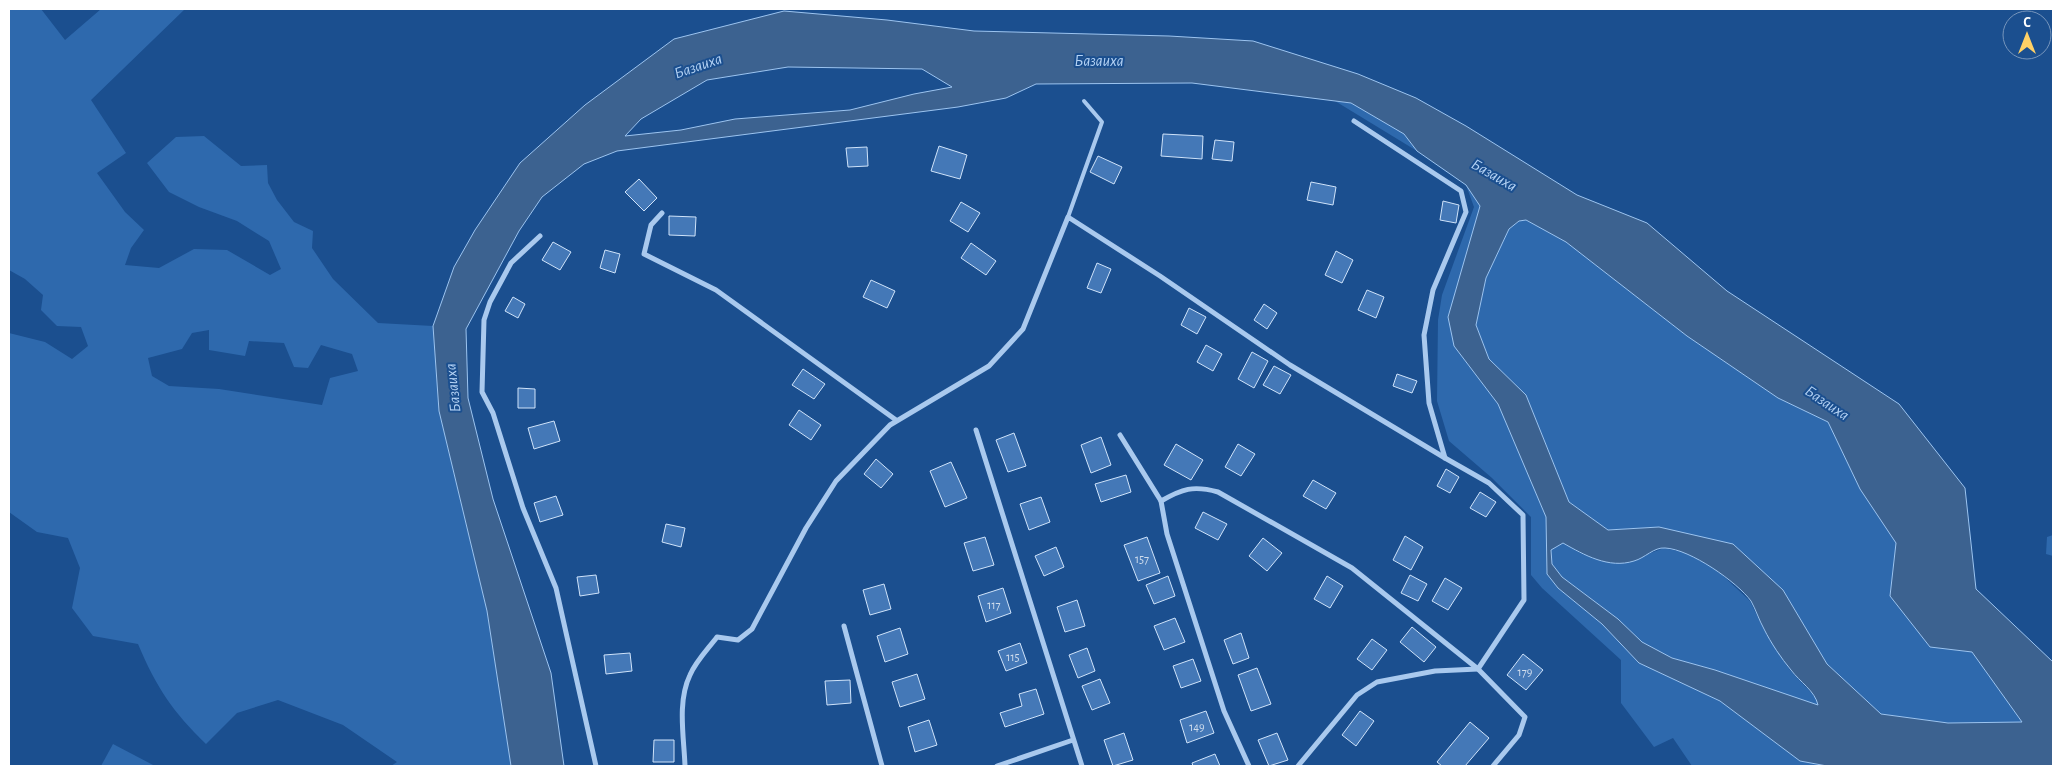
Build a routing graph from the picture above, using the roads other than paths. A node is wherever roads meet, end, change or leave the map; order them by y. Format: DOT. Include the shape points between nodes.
graph roads {
  1 [pos="1084,101"];
  2 [pos="1354,121"];
  3 [pos="662,213"];
  4 [pos="1068,217"];
  5 [pos="540,236"];
  6 [pos="896,420"];
  7 [pos="976,430"];
  8 [pos="1120,435"];
  9 [pos="1445,458"];
  10 [pos="1161,501"];
  11 [pos="844,626"];
  12 [pos="1478,669"];
  13 [pos="1073,740"];
  14 [pos="596,766"];
  15 [pos="685,766"];
  16 [pos="882,766"];
  17 [pos="997,766"];
  18 [pos="1082,766"];
  19 [pos="1249,766"];
  20 [pos="1298,766"];
  21 [pos="1493,766"];
  1 -- 4 [label="lane" via="1102,122"];
  2 -- 9 [label="street" via="1461,191 1466,212 1433,290 1424,335 1429,403"];
  3 -- 6 [label="street" via="651,225 644,254 716,290"];
  4 -- 6 [label="street" via="1023,329 989,366"];
  4 -- 9 [label="street" via="1290,365"];
  5 -- 14 [label="street" via="511,263 490,302 484,320 482,392 523,508 556,588"];
  6 -- 15 [label="street" via="836,481 806,528 752,629 738,640 717,637 690,676 682,707"];
  7 -- 13 [label="street"];
  8 -- 10 [label="street"];
  9 -- 12 [label="street" via="1489,483 1523,515 1524,600"];
  10 -- 12 [label="street" via="1178,491 1202,487 1218,492 1352,568"];
  10 -- 19 [label="street" via="1167,534 1224,711"];
  11 -- 16 [label="street"];
  12 -- 20 [label="street" via="1435,671 1377,682 1357,696"];
  12 -- 21 [label="street" via="1525,717 1519,735"];
  13 -- 17 [label="street"];
  13 -- 18 [label="street"];
}
